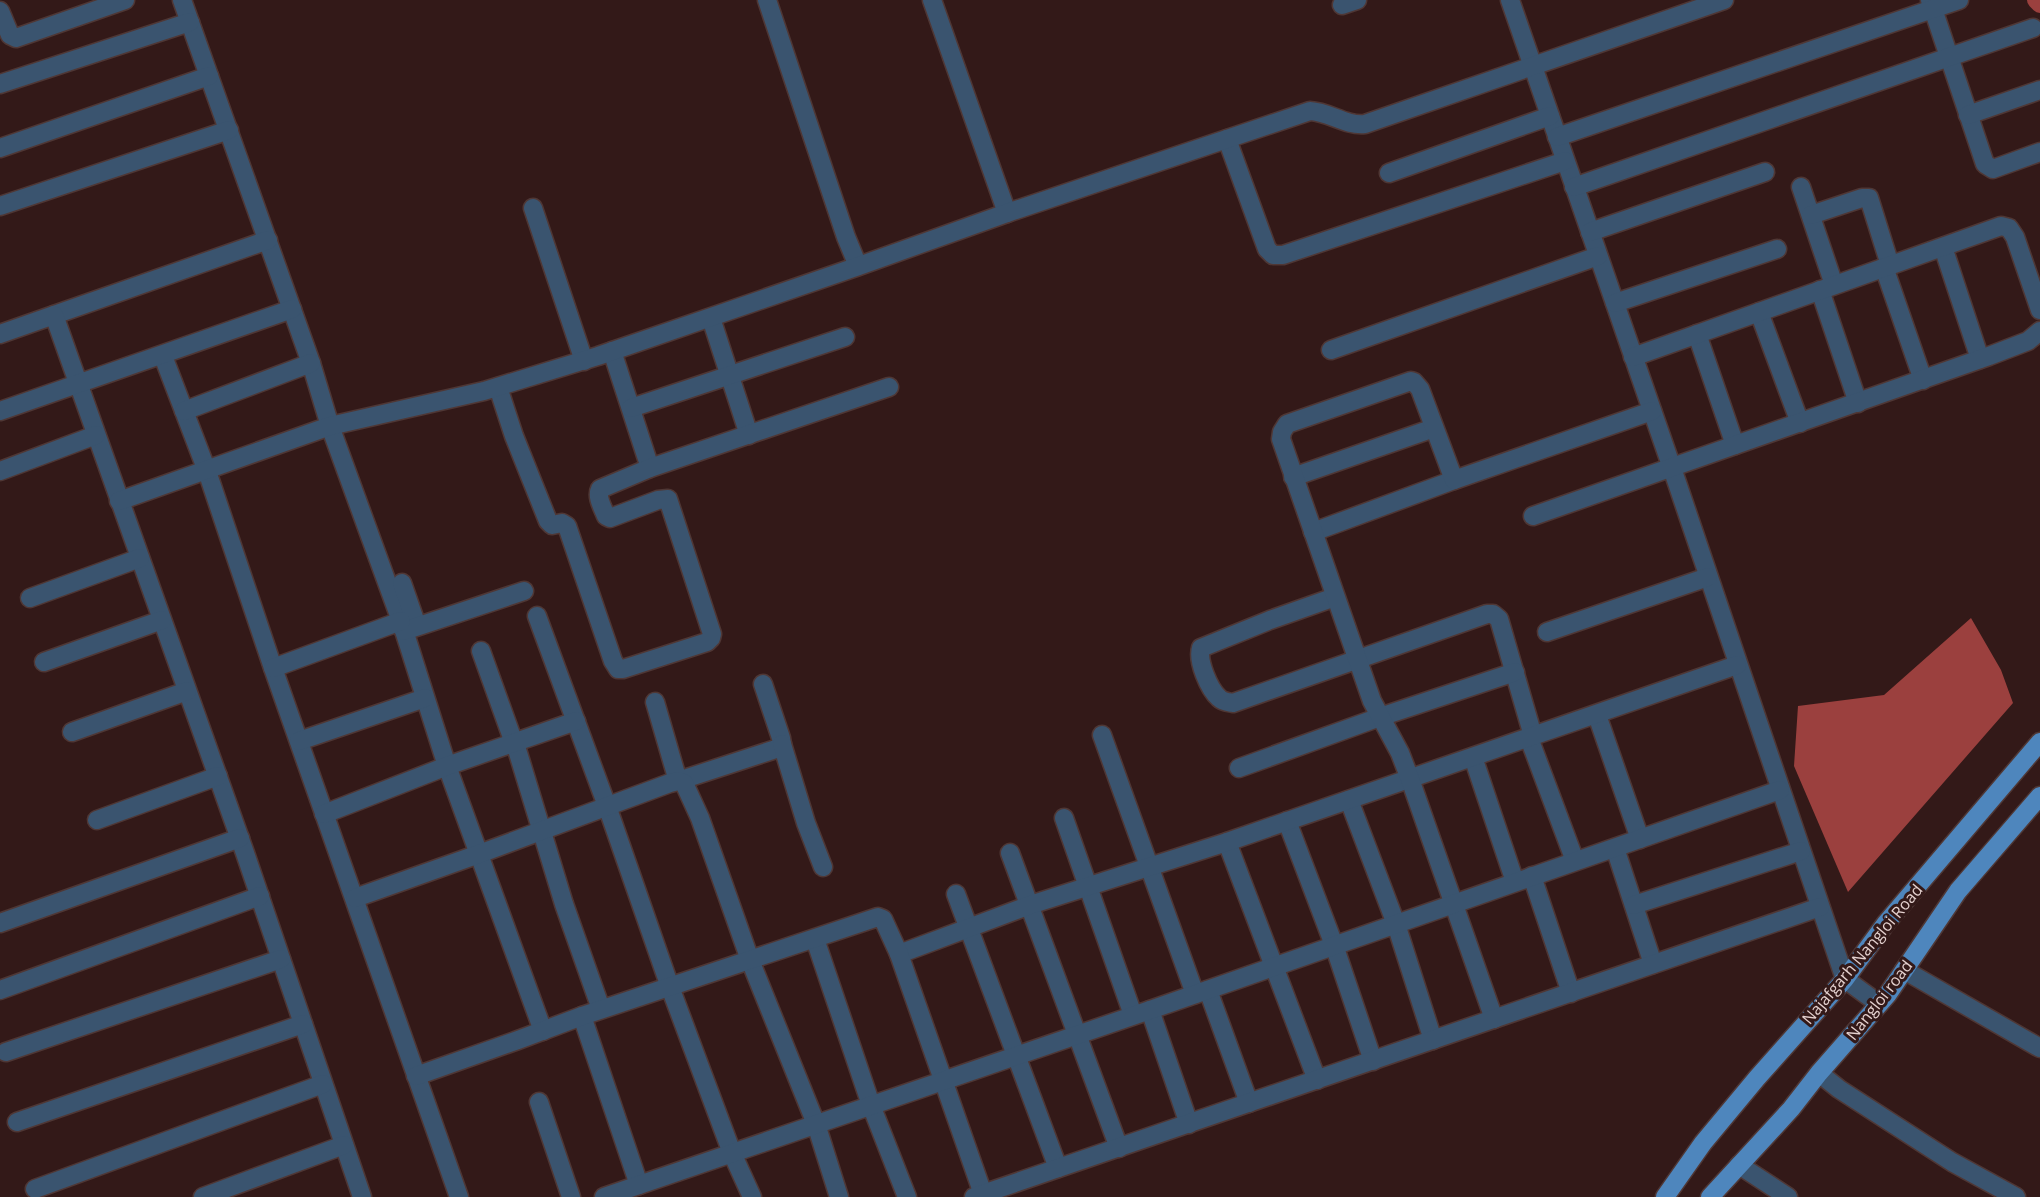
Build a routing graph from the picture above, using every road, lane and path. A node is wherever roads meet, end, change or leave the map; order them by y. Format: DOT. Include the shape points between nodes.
graph roads {
  1 [pos="125,0"];
  2 [pos="182,0"];
  3 [pos="767,0"];
  4 [pos="932,0"];
  5 [pos="1510,0"];
  6 [pos="1724,0"];
  7 [pos="1959,0"];
  8 [pos="1932,4"];
  9 [pos="0,11"];
  10 [pos="190,22"];
  11 [pos="2033,28"];
  12 [pos="1948,56"];
  13 [pos="1533,66"];
  14 [pos="209,76"];
  15 [pos="0,84"];
  16 [pos="2040,90"];
  17 [pos="1968,115"];
  18 [pos="1550,116"];
  19 [pos="229,130"];
  20 [pos="1557,136"];
  21 [pos="1227,139"];
  22 [pos="0,148"];
  23 [pos="2040,152"];
  24 [pos="1565,161"];
  25 [pos="1765,172"];
  26 [pos="1389,173"];
  27 [pos="1574,187"];
  28 [pos="1801,187"];
  29 [pos="0,206"];
  30 [pos="533,208"];
  31 [pos="1007,213"];
  32 [pos="1811,215"];
  33 [pos="1590,232"];
  34 [pos="268,240"];
  35 [pos="1943,247"];
  36 [pos="1777,249"];
  37 [pos="1598,256"];
  38 [pos="858,266"];
  39 [pos="1887,266"];
  40 [pos="1827,288"];
  41 [pos="1615,303"];
  42 [pos="292,309"];
  43 [pos="2040,310"];
  44 [pos="1759,312"];
  45 [pos="54,315"];
  46 [pos="711,318"];
  47 [pos="2040,331"];
  48 [pos="0,334"];
  49 [pos="1698,334"];
  50 [pos="845,337"];
  51 [pos="1331,350"];
  52 [pos="612,351"];
  53 [pos="163,356"];
  54 [pos="1633,357"];
  55 [pos="1980,359"];
  56 [pos="584,361"];
  57 [pos="311,363"];
  58 [pos="730,376"];
  59 [pos="1923,380"];
  60 [pos="79,385"];
  61 [pos="498,387"];
  62 [pos="889,387"];
  63 [pos="1858,403"];
  64 [pos="631,408"];
  65 [pos="0,411"];
  66 [pos="184,411"];
  67 [pos="1652,411"];
  68 [pos="1800,423"];
  69 [pos="330,426"];
  70 [pos="1434,428"];
  71 [pos="96,435"];
  72 [pos="749,435"];
  73 [pos="1735,445"];
  74 [pos="650,468"];
  75 [pos="1672,468"];
  76 [pos="0,471"];
  77 [pos="207,471"];
  78 [pos="1293,477"];
  79 [pos="1454,480"];
  80 [pos="119,501"];
  81 [pos="1533,516"];
  82 [pos="1313,532"];
  83 [pos="140,558"];
  84 [pos="1708,578"];
  85 [pos="402,583"];
  86 [pos="524,591"];
  87 [pos="1335,597"];
  88 [pos="30,598"];
  89 [pos="537,616"];
  90 [pos="162,620"];
  91 [pos="407,626"];
  92 [pos="1546,632"];
  93 [pos="481,651"];
  94 [pos="1357,660"];
  95 [pos="44,662"];
  96 [pos="1737,665"];
  97 [pos="273,668"];
  98 [pos="1515,672"];
  99 [pos="763,684"];
  100 [pos="187,692"];
  101 [pos="424,698"];
  102 [pos="655,702"];
  103 [pos="1597,715"];
  104 [pos="1380,717"];
  105 [pos="576,721"];
  106 [pos="72,732"];
  107 [pos="1530,733"];
  108 [pos="1102,735"];
  109 [pos="299,741"];
  110 [pos="2040,742"];
  111 [pos="514,743"];
  112 [pos="782,744"];
  113 [pos="1473,757"];
  114 [pos="447,766"];
  115 [pos="1239,768"];
  116 [pos="218,776"];
  117 [pos="1410,779"];
  118 [pos="678,781"];
  119 [pos="1780,790"];
  120 [pos="2040,796"];
  121 [pos="1349,800"];
  122 [pos="607,806"];
  123 [pos="324,813"];
  124 [pos="1064,818"];
  125 [pos="97,820"];
  126 [pos="1287,821"];
  127 [pos="542,830"];
  128 [pos="240,838"];
  129 [pos="1640,839"];
  130 [pos="1227,842"];
  131 [pos="1615,848"];
  132 [pos="1801,851"];
  133 [pos="1010,853"];
  134 [pos="479,854"];
  135 [pos="1575,861"];
  136 [pos="1149,866"];
  137 [pos="823,867"];
  138 [pos="1523,879"];
  139 [pos="1088,886"];
  140 [pos="956,894"];
  141 [pos="260,896"];
  142 [pos="355,898"];
  143 [pos="1455,903"];
  144 [pos="1030,905"];
  145 [pos="1634,905"];
  146 [pos="1820,907"];
  147 [pos="0,923"];
  148 [pos="1396,924"];
  149 [pos="969,927"];
  150 [pos="815,939"];
  151 [pos="1334,945"];
  152 [pos="899,954"];
  153 [pos="281,959"];
  154 [pos="750,960"];
  155 [pos="1653,964"];
  156 [pos="1273,967"];
  157 [pos="1904,970"];
  158 [pos="1845,979"];
  159 [pos="670,987"];
  160 [pos="0,990"];
  161 [pos="1202,992"];
  162 [pos="1571,993"];
  163 [pos="1879,1004"];
  164 [pos="601,1009"];
  165 [pos="1141,1013"];
  166 [pos="582,1016"];
  167 [pos="1494,1019"];
  168 [pos="303,1024"];
  169 [pos="543,1031"];
  170 [pos="1077,1034"];
  171 [pos="1433,1040"];
  172 [pos="2040,1048"];
  173 [pos="6,1052"];
  174 [pos="1016,1056"];
  175 [pos="1372,1061"];
  176 [pos="1819,1073"];
  177 [pos="416,1076"];
  178 [pos="1317,1080"];
  179 [pos="943,1081"];
  180 [pos="323,1084"];
  181 [pos="539,1102"];
  182 [pos="1249,1103"];
  183 [pos="871,1105"];
  184 [pos="17,1122"];
  185 [pos="816,1124"];
  186 [pos="1189,1124"];
  187 [pos="344,1145"];
  188 [pos="1119,1148"];
  189 [pos="732,1153"];
  190 [pos="1738,1166"];
  191 [pos="1058,1168"];
  192 [pos="639,1185"];
  193 [pos="35,1189"];
  194 [pos="979,1195"];
  195 [pos="203,1197"];
  196 [pos="362,1197"];
  197 [pos="459,1197"];
  198 [pos="571,1197"];
  199 [pos="604,1197"];
  200 [pos="752,1197"];
  201 [pos="839,1197"];
  202 [pos="907,1197"];
  203 [pos="1665,1197"];
  204 [pos="1710,1197"];
  205 [pos="1788,1197"];
  206 [pos="2016,1197"];
  1 -- 9 [label="street" via="16,38 10,35"];
  2 -- 10 [label="street"];
  3 -- 38 [label="street"];
  4 -- 31 [label="street"];
  5 -- 13 [label="street"];
  6 -- 13 [label="street"];
  7 -- 8 [label="street"];
  8 -- 12 [label="street"];
  8 -- 20 [label="street"];
  10 -- 14 [label="street"];
  10 -- 15 [label="street"];
  11 -- 12 [label="street"];
  12 -- 17 [label="street"];
  12 -- 27 [label="street"];
  13 -- 18 [label="street"];
  13 -- 21 [label="street" via="1365,124 1347,123 1310,111"];
  14 -- 19 [label="street"];
  14 -- 22 [label="street"];
  16 -- 17 [label="street"];
  17 -- 23 [label="street" via="1988,168"];
  18 -- 20 [label="street"];
  18 -- 26 [label="street"];
  19 -- 29 [label="street"];
  19 -- 34 [label="street"];
  20 -- 24 [label="street"];
  21 -- 24 [label="street" via="1267,249 1273,255 1389,221"];
  21 -- 31 [label="street"];
  24 -- 27 [label="street"];
  25 -- 33 [label="street"];
  27 -- 33 [label="street"];
  28 -- 32 [label="street"];
  30 -- 56 [label="street"];
  31 -- 38 [label="street"];
  32 -- 39 [label="street" via="1869,198"];
  32 -- 40 [label="street"];
  33 -- 37 [label="street"];
  34 -- 42 [label="street"];
  34 -- 45 [label="street"];
  35 -- 39 [label="street"];
  35 -- 43 [label="street" via="2001,226 2009,228"];
  35 -- 55 [label="street"];
  36 -- 41 [label="street"];
  37 -- 41 [label="street"];
  37 -- 51 [label="street"];
  38 -- 46 [label="street"];
  39 -- 40 [label="street"];
  39 -- 59 [label="street"];
  40 -- 44 [label="street"];
  40 -- 63 [label="street"];
  41 -- 54 [label="street"];
  42 -- 53 [label="street"];
  42 -- 57 [label="street"];
  44 -- 49 [label="street"];
  44 -- 68 [label="street"];
  45 -- 48 [label="street"];
  45 -- 60 [label="street"];
  46 -- 52 [label="street"];
  46 -- 58 [label="street"];
  47 -- 55 [label="street" via="2028,341"];
  49 -- 54 [label="street"];
  49 -- 73 [label="street"];
  50 -- 58 [label="street"];
  52 -- 56 [label="street"];
  52 -- 64 [label="street"];
  53 -- 60 [label="street"];
  53 -- 66 [label="street"];
  54 -- 67 [label="street"];
  55 -- 59 [label="street"];
  56 -- 61 [label="street"];
  57 -- 66 [label="street"];
  57 -- 69 [label="street"];
  58 -- 64 [label="street"];
  58 -- 72 [label="street"];
  59 -- 63 [label="street"];
  60 -- 65 [label="street"];
  60 -- 71 [label="street"];
  61 -- 69 [label="street"];
  61 -- 74 [label="street" via="548,521 567,526 618,669 707,642 712,634 668,499 610,518 600,502 600,489"];
  62 -- 72 [label="street"];
  63 -- 68 [label="street"];
  64 -- 74 [label="street"];
  66 -- 77 [label="street"];
  67 -- 75 [label="street"];
  67 -- 79 [label="street"];
  68 -- 73 [label="street"];
  69 -- 77 [label="street"];
  69 -- 91 [label="street"];
  70 -- 78 [label="street"];
  70 -- 78 [label="street" via="1418,385 1406,381 1287,424 1281,439"];
  70 -- 79 [label="street"];
  71 -- 76 [label="street"];
  71 -- 80 [label="street"];
  72 -- 74 [label="street"];
  73 -- 75 [label="street"];
  75 -- 81 [label="street"];
  75 -- 84 [label="street"];
  77 -- 80 [label="street"];
  77 -- 97 [label="street"];
  78 -- 82 [label="street"];
  79 -- 82 [label="street"];
  80 -- 83 [label="street"];
  82 -- 87 [label="street"];
  83 -- 88 [label="street"];
  83 -- 90 [label="street"];
  84 -- 92 [label="street"];
  84 -- 96 [label="street"];
  85 -- 91 [label="street"];
  86 -- 91 [label="street"];
  87 -- 94 [label="street"];
  87 -- 94 [label="street" via="1207,644 1201,648 1201,663 1218,698 1233,703"];
  89 -- 105 [label="street"];
  90 -- 95 [label="street"];
  90 -- 100 [label="street"];
  91 -- 97 [label="street"];
  91 -- 101 [label="street"];
  93 -- 111 [label="street"];
  94 -- 98 [label="street" via="1487,614 1499,619"];
  94 -- 104 [label="street"];
  96 -- 103 [label="street"];
  96 -- 119 [label="street"];
  97 -- 109 [label="street"];
  98 -- 104 [label="street"];
  98 -- 107 [label="street"];
  99 -- 112 [label="street"];
  100 -- 106 [label="street"];
  100 -- 116 [label="street"];
  101 -- 109 [label="street"];
  101 -- 114 [label="street"];
  102 -- 118 [label="street"];
  103 -- 107 [label="street"];
  103 -- 129 [label="street"];
  104 -- 115 [label="street"];
  104 -- 117 [label="street"];
  105 -- 111 [label="street"];
  105 -- 122 [label="street"];
  107 -- 113 [label="street"];
  107 -- 135 [label="street"];
  108 -- 136 [label="street"];
  109 -- 123 [label="street"];
  110 -- 158 [label="main road, Najafgarh Nangloi Road" via="1886,923"];
  111 -- 114 [label="street"];
  111 -- 127 [label="street"];
  112 -- 118 [label="street"];
  112 -- 137 [label="street"];
  113 -- 117 [label="street"];
  113 -- 138 [label="street"];
  114 -- 123 [label="street"];
  114 -- 134 [label="street"];
  116 -- 125 [label="street"];
  116 -- 128 [label="street"];
  117 -- 121 [label="street"];
  117 -- 143 [label="street"];
  118 -- 122 [label="street"];
  118 -- 154 [label="street" via="688,789 700,818"];
  119 -- 129 [label="street"];
  119 -- 132 [label="street"];
  120 -- 157 [label="main road, Nangloi road" via="1958,891"];
  121 -- 126 [label="street"];
  121 -- 148 [label="street"];
  122 -- 127 [label="street"];
  122 -- 159 [label="street"];
  123 -- 142 [label="street"];
  124 -- 139 [label="street"];
  126 -- 130 [label="street"];
  126 -- 151 [label="street"];
  127 -- 134 [label="street"];
  127 -- 164 [label="street"];
  128 -- 141 [label="street"];
  128 -- 147 [label="street"];
  129 -- 131 [label="street"];
  130 -- 136 [label="street"];
  130 -- 156 [label="street"];
  131 -- 135 [label="street"];
  131 -- 145 [label="street"];
  132 -- 145 [label="street"];
  132 -- 146 [label="street"];
  133 -- 144 [label="street"];
  134 -- 142 [label="street"];
  134 -- 169 [label="street"];
  135 -- 138 [label="street"];
  136 -- 139 [label="street"];
  136 -- 161 [label="street"];
  138 -- 143 [label="street"];
  138 -- 162 [label="street"];
  139 -- 144 [label="street"];
  139 -- 165 [label="street"];
  140 -- 149 [label="street"];
  141 -- 153 [label="street"];
  141 -- 160 [label="street"];
  142 -- 177 [label="street"];
  143 -- 148 [label="street"];
  143 -- 167 [label="street"];
  144 -- 149 [label="street"];
  144 -- 170 [label="street"];
  145 -- 155 [label="street"];
  146 -- 155 [label="street"];
  146 -- 158 [label="street"];
  148 -- 151 [label="street"];
  148 -- 171 [label="street"];
  149 -- 152 [label="street"];
  149 -- 174 [label="street"];
  150 -- 152 [label="street" via="878,917 887,924"];
  150 -- 154 [label="street"];
  150 -- 183 [label="street"];
  151 -- 156 [label="street"];
  151 -- 175 [label="street"];
  152 -- 179 [label="street"];
  153 -- 168 [label="street"];
  153 -- 173 [label="street"];
  154 -- 159 [label="street"];
  154 -- 185 [label="street"];
  155 -- 162 [label="street"];
  156 -- 161 [label="street"];
  156 -- 178 [label="street"];
  157 -- 163 [label="main road, Nangloi road"];
  157 -- 172 [label="street"];
  158 -- 163 [label="street"];
  158 -- 203 [label="main road, Najafgarh Nangloi Road" via="1750,1086"];
  159 -- 164 [label="street"];
  159 -- 189 [label="street"];
  161 -- 165 [label="street"];
  161 -- 182 [label="street"];
  162 -- 167 [label="street"];
  163 -- 176 [label="main road, Nangloi road"];
  164 -- 166 [label="street"];
  165 -- 170 [label="street"];
  165 -- 186 [label="street"];
  166 -- 169 [label="street"];
  166 -- 192 [label="street"];
  167 -- 171 [label="street"];
  168 -- 180 [label="street"];
  168 -- 184 [label="street"];
  169 -- 177 [label="street"];
  170 -- 174 [label="street"];
  170 -- 188 [label="street"];
  171 -- 175 [label="street"];
  174 -- 179 [label="street"];
  174 -- 191 [label="street"];
  175 -- 178 [label="street"];
  176 -- 190 [label="main road, Nangloi road"];
  176 -- 206 [label="street" via="1952,1162"];
  177 -- 197 [label="street"];
  178 -- 182 [label="street"];
  179 -- 183 [label="street"];
  179 -- 194 [label="street"];
  180 -- 187 [label="street"];
  180 -- 193 [label="street"];
  181 -- 198 [label="street"];
  182 -- 186 [label="street"];
  183 -- 185 [label="street"];
  183 -- 202 [label="street"];
  185 -- 189 [label="street"];
  185 -- 201 [label="street"];
  186 -- 188 [label="street"];
  187 -- 195 [label="street"];
  187 -- 196 [label="street"];
  188 -- 191 [label="street"];
  189 -- 192 [label="street"];
  189 -- 200 [label="street"];
  190 -- 204 [label="main road, Nangloi road"];
  190 -- 205 [label="street"];
  191 -- 194 [label="street"];
  192 -- 199 [label="street"];
}
